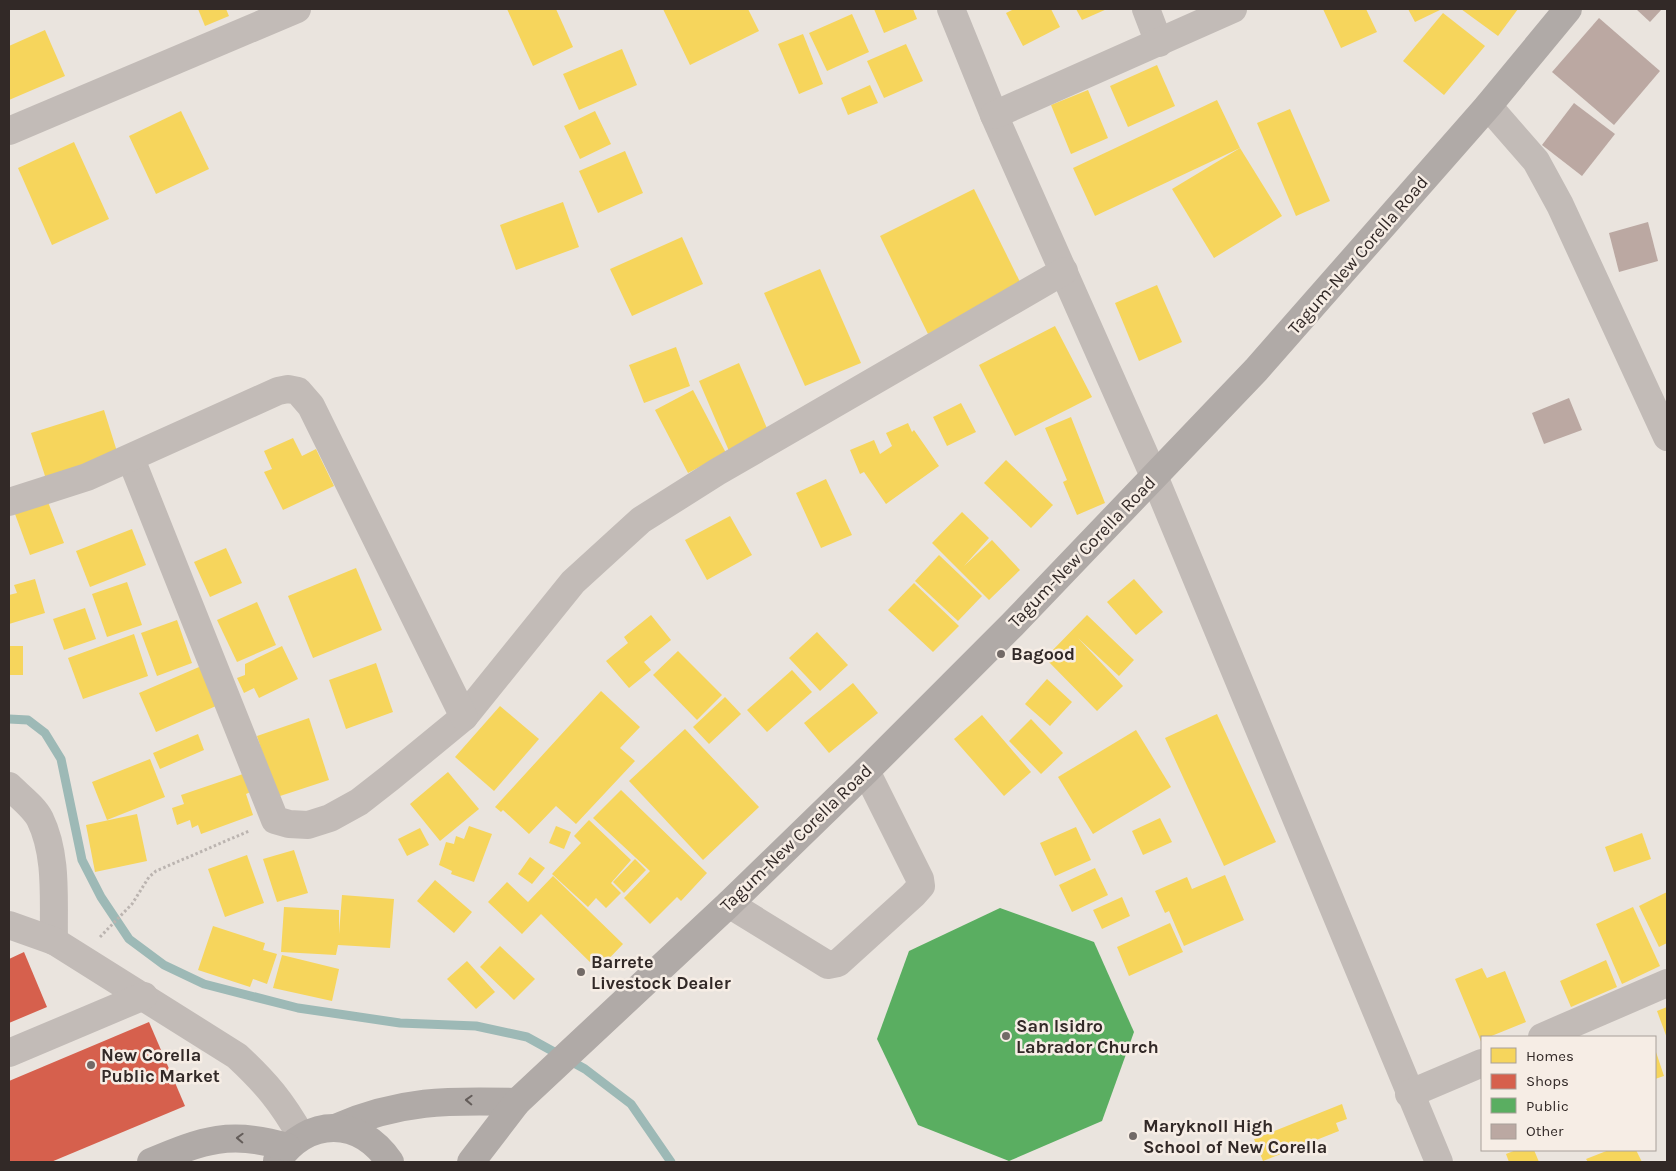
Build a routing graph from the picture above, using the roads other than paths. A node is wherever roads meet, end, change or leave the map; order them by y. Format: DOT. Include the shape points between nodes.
graph roads {
  1 [pos="297,9"];
  2 [pos="950,9"];
  3 [pos="1146,9"];
  4 [pos="1233,9"];
  5 [pos="1568,9"];
  6 [pos="1160,43"];
  7 [pos="1488,106"];
  8 [pos="994,115"];
  9 [pos="9,131"];
  10 [pos="1064,271"];
  11 [pos="1666,433"];
  12 [pos="130,459"];
  13 [pos="1154,476"];
  14 [pos="9,502"];
  15 [pos="464,717"];
  16 [pos="866,770"];
  17 [pos="9,786"];
  18 [pos="729,904"];
  19 [pos="9,925"];
  20 [pos="54,941"];
  21 [pos="1667,983"];
  22 [pos="144,996"];
  23 [pos="1544,1036"];
  24 [pos="9,1053"];
  25 [pos="1481,1063"];
  26 [pos="1410,1094"];
  27 [pos="518,1102"];
  28 [pos="335,1128"];
  29 [pos="288,1149"];
  30 [pos="151,1162"];
  31 [pos="390,1162"];
  32 [pos="471,1162"];
  33 [pos="1439,1162"];
  1 -- 9 [label="street"];
  2 -- 8 [label="street"];
  3 -- 6 [label="street"];
  4 -- 6 [label="street"];
  5 -- 7 [label="main road, Tagum-New Corella Road"];
  6 -- 8 [label="street"];
  7 -- 11 [label="street" via="1536,161"];
  7 -- 13 [label="main road, Tagum-New Corella Road" via="1256,370"];
  8 -- 10 [label="street"];
  10 -- 13 [label="street"];
  10 -- 15 [label="street" via="717,472 642,520 573,582"];
  12 -- 14 [label="street" via="87,477"];
  12 -- 15 [label="street" via="278,391 298,391 311,406"];
  12 -- 15 [label="street" via="275,820 308,825 330,818 359,802"];
  13 -- 16 [label="main road, Tagum-New Corella Road" via="1012,625"];
  13 -- 26 [label="street"];
  16 -- 18 [label="main road, Tagum-New Corella Road"];
  16 -- 18 [label="street" via="920,879 921,886 913,895 838,963 828,964"];
  17 -- 20 [label="street" via="34,810 48,846 53,873"];
  18 -- 27 [label="main road, Tagum-New Corella Road"];
  19 -- 20 [label="street"];
  20 -- 22 [label="street"];
  21 -- 23 [label="street"];
  22 -- 24 [label="street"];
  22 -- 29 [label="street" via="237,1056 263,1080 285,1106"];
  25 -- 26 [label="street"];
  26 -- 33 [label="street"];
  27 -- 28 [label="main road, one-way" via="426,1102 364,1116"];
  27 -- 32 [label="main road, Tagum-New Corella Road"];
  28 -- 29 [label="main road" via="318,1130"];
  28 -- 31 [label="main road" via="368,1138"];
  29 -- 30 [label="main road, one-way" via="245,1138 225,1138 201,1143"];
}
